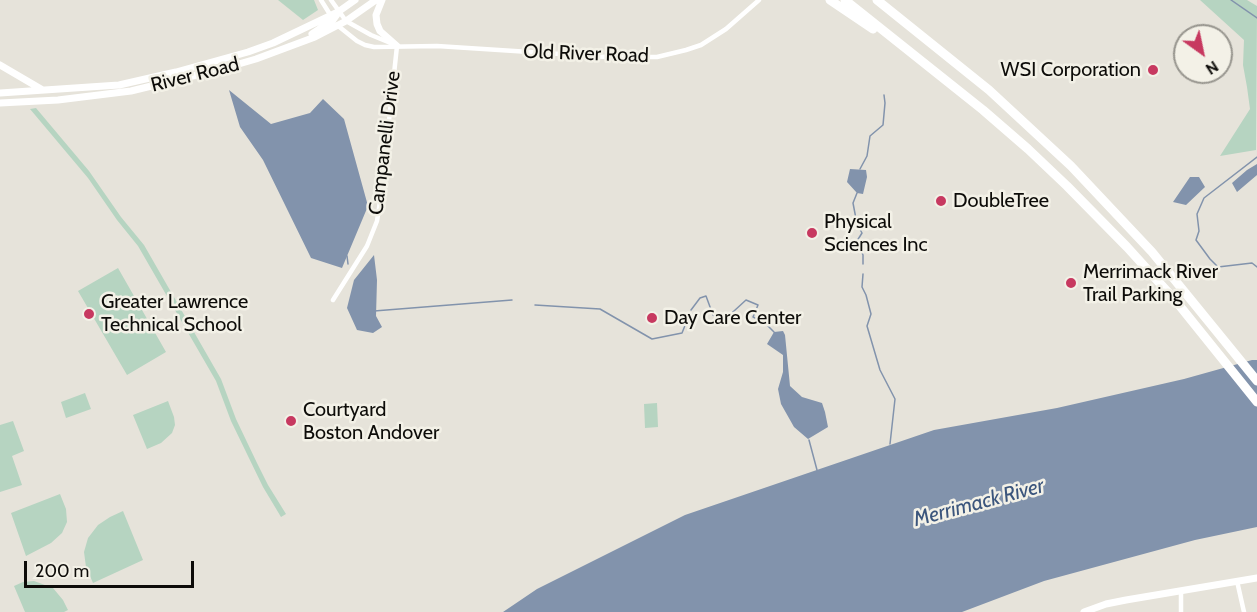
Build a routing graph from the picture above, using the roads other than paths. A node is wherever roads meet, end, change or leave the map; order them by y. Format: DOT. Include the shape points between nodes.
graph roads {
  1 [pos="321,0"];
  2 [pos="331,0"];
  3 [pos="355,0"];
  4 [pos="376,0"];
  5 [pos="382,0"];
  6 [pos="759,0"];
  7 [pos="830,0"];
  8 [pos="845,0"];
  9 [pos="877,0"];
  10 [pos="338,12"];
  11 [pos="334,20"];
  12 [pos="346,21"];
  13 [pos="397,46"];
  14 [pos="912,53"];
  15 [pos="0,65"];
  16 [pos="43,91"];
  17 [pos="0,93"];
  18 [pos="0,104"];
  19 [pos="333,300"];
  20 [pos="1257,381"];
  21 [pos="1257,402"];
  22 [pos="1257,578"];
  23 [pos="1238,581"];
  24 [pos="1181,591"];
  25 [pos="1084,612"];
  26 [pos="1181,612"];
  27 [pos="1244,612"];
  1 -- 11 [label="street"];
  2 -- 10 [label="street, Old River Road"];
  3 -- 10 [label="main road, River Road"];
  4 -- 12 [label="main road, River Road"];
  5 -- 13 [label="main road" via="377,24"];
  6 -- 13 [label="street, Old River Road" via="701,45 657,57"];
  7 -- 14 [label="highway"];
  8 -- 14 [label="highway"];
  9 -- 20 [label="highway" via="989,90 1071,166 1171,275"];
  10 -- 11 [label="main road, River Road"];
  10 -- 12 [label="street, Old River Road"];
  11 -- 12 [label="main road, River Road"];
  11 -- 13 [label="street, Old River Road" via="349,36 365,45"];
  11 -- 16 [label="main road, River Road" via="248,52 176,72 119,85"];
  11 -- 18 [label="main road, River Road" via="315,37 225,68 130,91"];
  12 -- 13 [label="street, Old River Road"];
  13 -- 19 [label="street, Campanelli Drive" via="377,221 367,246"];
  14 -- 21 [label="highway" via="1067,186 1174,300"];
  15 -- 16 [label="main road"];
  16 -- 17 [label="main road, River Road"];
  22 -- 23 [label="main road"];
  23 -- 24 [label="main road"];
  23 -- 27 [label="street"];
  24 -- 25 [label="main road" via="1116,602"];
  24 -- 26 [label="street"];
}
